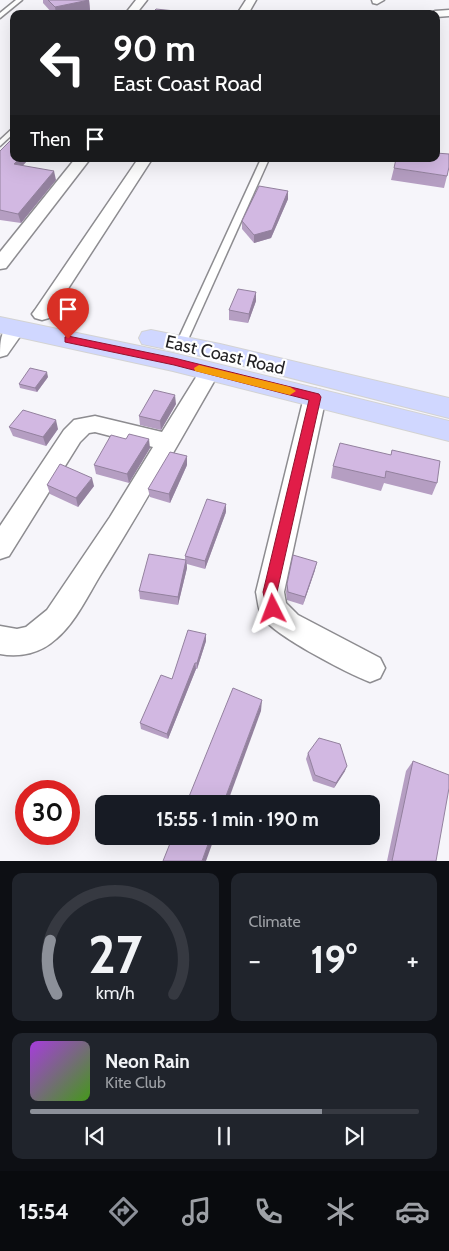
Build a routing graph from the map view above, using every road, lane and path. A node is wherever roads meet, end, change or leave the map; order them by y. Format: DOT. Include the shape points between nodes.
graph roads {
  1 [pos="18,0"];
  2 [pos="142,0"];
  3 [pos="133,10"];
  4 [pos="0,16"];
  5 [pos="10,133"];
  6 [pos="0,144"];
  7 [pos="81,162"];
  8 [pos="143,162"];
  9 [pos="263,162"];
  10 [pos="0,264"];
  11 [pos="0,307"];
  12 [pos="42,314"];
  13 [pos="8,326"];
  14 [pos="181,344"];
  15 [pos="0,350"];
  16 [pos="210,371"];
  17 [pos="315,397"];
  18 [pos="449,408"];
  19 [pos="449,431"];
  20 [pos="168,442"];
  21 [pos="0,548"];
  22 [pos="0,640"];
  23 [pos="370,668"];
  1 -- 4 [label="lane"];
  2 -- 3 [label="street"];
  5 -- 6 [label="lane"];
  7 -- 10 [label="street"];
  8 -- 12 [label="street"];
  9 -- 14 [label="lane"];
  11 -- 12 [label="main road, East Coast Road"];
  12 -- 14 [label="main road, East Coast Road"];
  13 -- 15 [label="street"];
  13 -- 16 [label="main road, East Coast Road"];
  14 -- 18 [label="main road, East Coast Road"];
  16 -- 17 [label="main road, East Coast Road"];
  16 -- 20 [label="street"];
  17 -- 19 [label="main road, East Coast Road"];
  17 -- 23 [label="street" via="270,592 273,609 288,624"];
  20 -- 21 [label="street" via="95,424 82,426 72,436"];
  20 -- 22 [label="street" via="47,631 12,644"];
}
